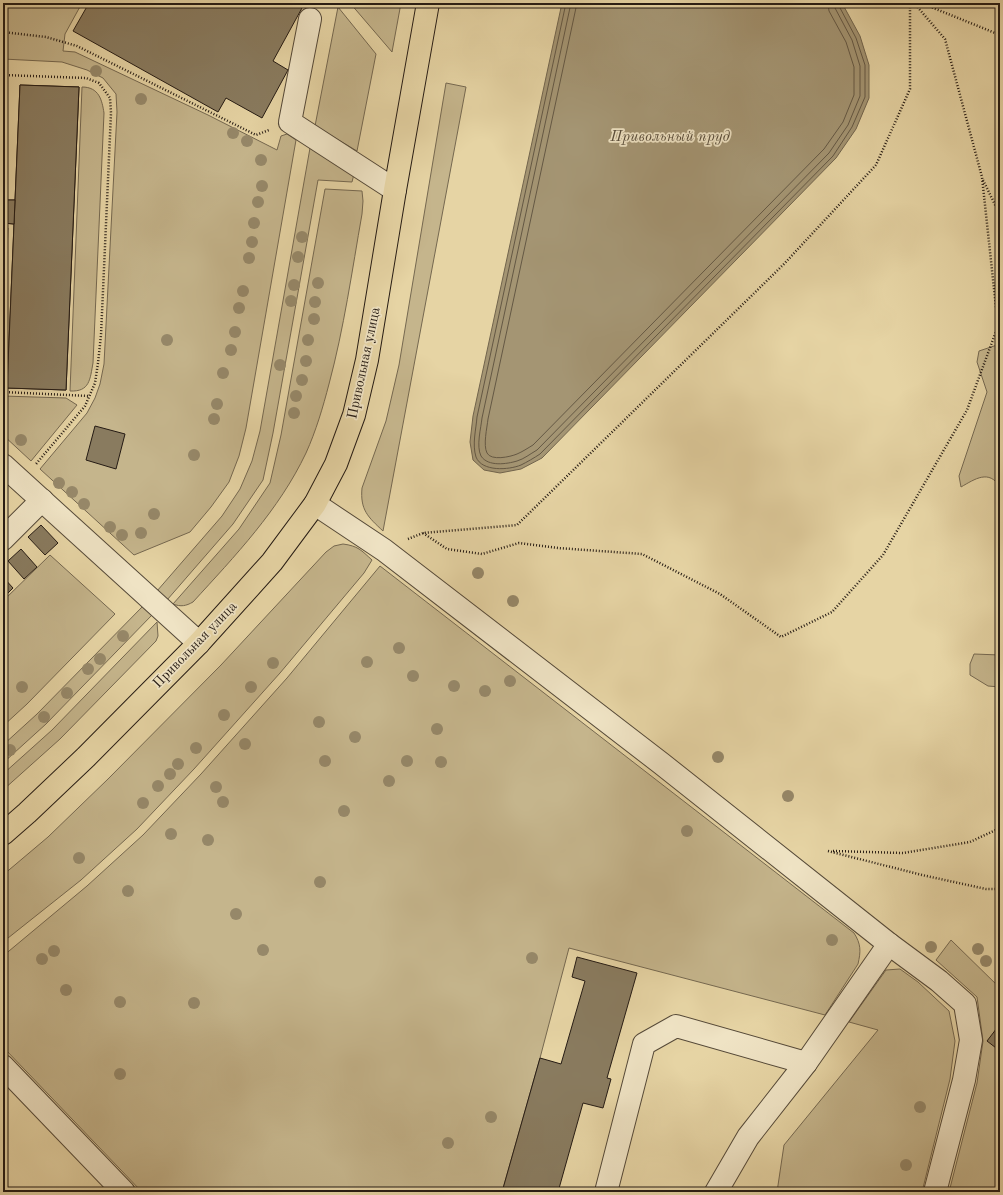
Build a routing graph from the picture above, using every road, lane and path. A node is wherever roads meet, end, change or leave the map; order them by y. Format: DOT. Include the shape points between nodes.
graph roads {
  1 [pos="428,3"];
  2 [pos="910,3"];
  3 [pos="914,3"];
  4 [pos="922,3"];
  5 [pos="310,19"];
  6 [pos="3,32"];
  7 [pos="1000,35"];
  8 [pos="3,75"];
  9 [pos="290,122"];
  10 [pos="982,178"];
  11 [pos="396,190"];
  12 [pos="1000,215"];
  13 [pos="3,392"];
  14 [pos="89,396"];
  15 [pos="3,465"];
  16 [pos="32,468"];
  17 [pos="42,500"];
  18 [pos="315,504"];
  19 [pos="423,533"];
  20 [pos="3,539"];
  21 [pos="384,550"];
  22 [pos="199,643"];
  23 [pos="1000,828"];
  24 [pos="3,834"];
  25 [pos="1000,889"];
  26 [pos="889,944"];
  27 [pos="806,1063"];
  28 [pos="3,1066"];
  29 [pos="124,1192"];
  30 [pos="606,1192"];
  31 [pos="716,1192"];
  32 [pos="935,1192"];
  1 -- 11 [label="main road, Привольная улица"];
  2 -- 19 [label="path" via="910,90 876,165 784,264 517,525"];
  3 -- 10 [label="path" via="945,39"];
  4 -- 7 [label="path"];
  5 -- 9 [label="lane"];
  6 -- 9 [label="path" via="46,37 77,46 256,135"];
  8 -- 14 [label="path" via="86,78 99,83 110,98 101,335 95,383"];
  9 -- 11 [label="lane"];
  10 -- 12 [label="path"];
  10 -- 19 [label="path" via="998,326 967,410 883,555 832,612 781,637 720,594 642,554 519,543 482,554 447,549"];
  11 -- 18 [label="main road, Привольная улица" via="368,360 354,415 336,464"];
  13 -- 14 [label="path"];
  14 -- 16 [label="path" via="85,406"];
  15 -- 17 [label="lane"];
  17 -- 20 [label="lane"];
  17 -- 22 [label="lane"];
  18 -- 21 [label="lane"];
  18 -- 22 [label="main road, Привольная улица" via="272,562"];
  19 -- 21 [label="path"];
  21 -- 26 [label="lane" via="668,768"];
  22 -- 24 [label="main road, Привольная улица" via="86,757"];
  23 -- 25 [label="path" via="970,842 903,853 828,851 922,875 986,889"];
  26 -- 27 [label="lane"];
  26 -- 32 [label="lane" via="965,1004 971,1040 964,1080"];
  27 -- 30 [label="lane" via="676,1026 644,1044"];
  27 -- 31 [label="lane" via="748,1137"];
  28 -- 29 [label="lane"];
}
